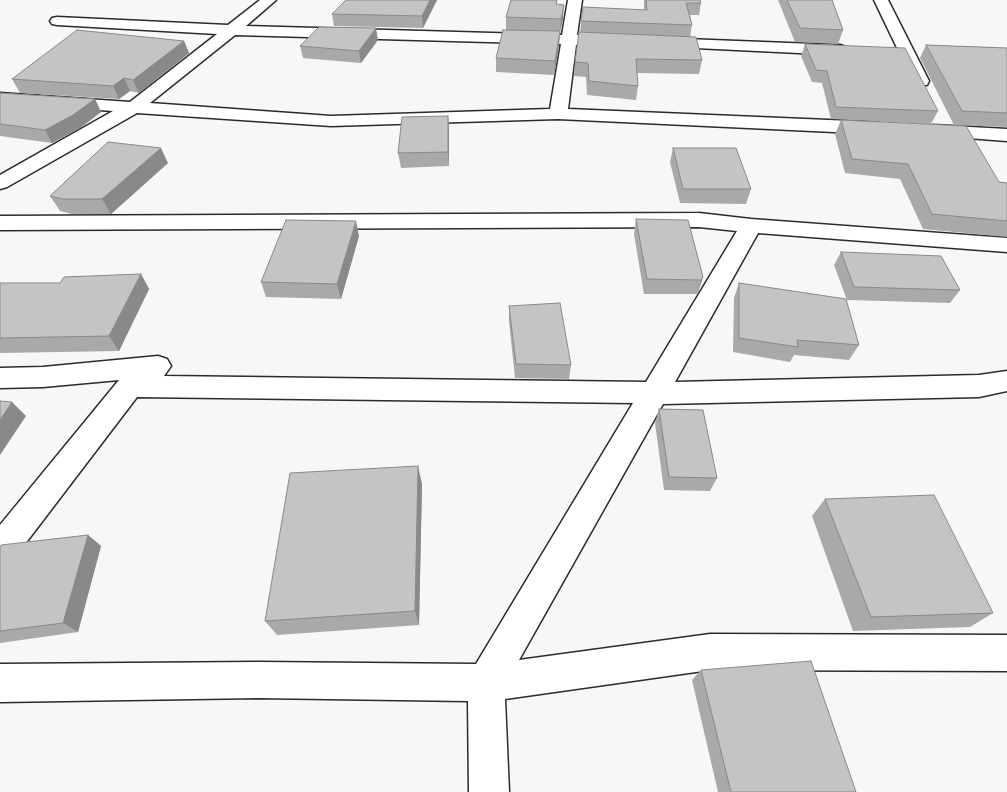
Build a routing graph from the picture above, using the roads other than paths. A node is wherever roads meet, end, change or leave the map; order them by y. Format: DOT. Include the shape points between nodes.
graph roads {
  1 [pos="269,0"];
  2 [pos="575,0"];
  3 [pos="876,0"];
  4 [pos="57,21"];
  5 [pos="233,30"];
  6 [pos="569,39"];
  7 [pos="629,42"];
  8 [pos="649,42"];
  9 [pos="857,51"];
  10 [pos="887,52"];
  11 [pos="907,53"];
  12 [pos="929,96"];
  13 [pos="0,98"];
  14 [pos="134,106"];
  15 [pos="558,114"];
  16 [pos="938,114"];
  17 [pos="896,129"];
  18 [pos="916,130"];
  19 [pos="946,131"];
  20 [pos="1007,135"];
  21 [pos="0,183"];
  22 [pos="0,223"];
  23 [pos="750,226"];
  24 [pos="1007,245"];
  25 [pos="0,378"];
  26 [pos="1007,382"];
  27 [pos="130,386"];
  28 [pos="654,393"];
  29 [pos="0,550"];
  30 [pos="1005,658"];
  31 [pos="0,683"];
  32 [pos="486,683"];
  33 [pos="490,792"];
  1 -- 5 [label="street"];
  2 -- 6 [label="street"];
  3 -- 11 [label="street"];
  4 -- 5 [label="street"];
  5 -- 6 [label="street"];
  5 -- 14 [label="street"];
  6 -- 7 [label="street"];
  6 -- 15 [label="street"];
  8 -- 9 [label="street"];
  10 -- 11 [label="street"];
  11 -- 12 [label="street"];
  13 -- 14 [label="street"];
  14 -- 15 [label="street" via="330,121"];
  14 -- 21 [label="street"];
  15 -- 17 [label="street"];
  16 -- 19 [label="street"];
  18 -- 19 [label="street"];
  19 -- 20 [label="street"];
  22 -- 23 [label="street" via="699,220"];
  23 -- 24 [label="street"];
  23 -- 28 [label="street"];
  25 -- 27 [label="street" via="158,366"];
  26 -- 28 [label="street" via="979,386"];
  27 -- 28 [label="street"];
  27 -- 29 [label="street"];
  28 -- 32 [label="street"];
  30 -- 32 [label="street" via="710,652"];
  31 -- 32 [label="street" via="258,680"];
  32 -- 33 [label="street"];
}
